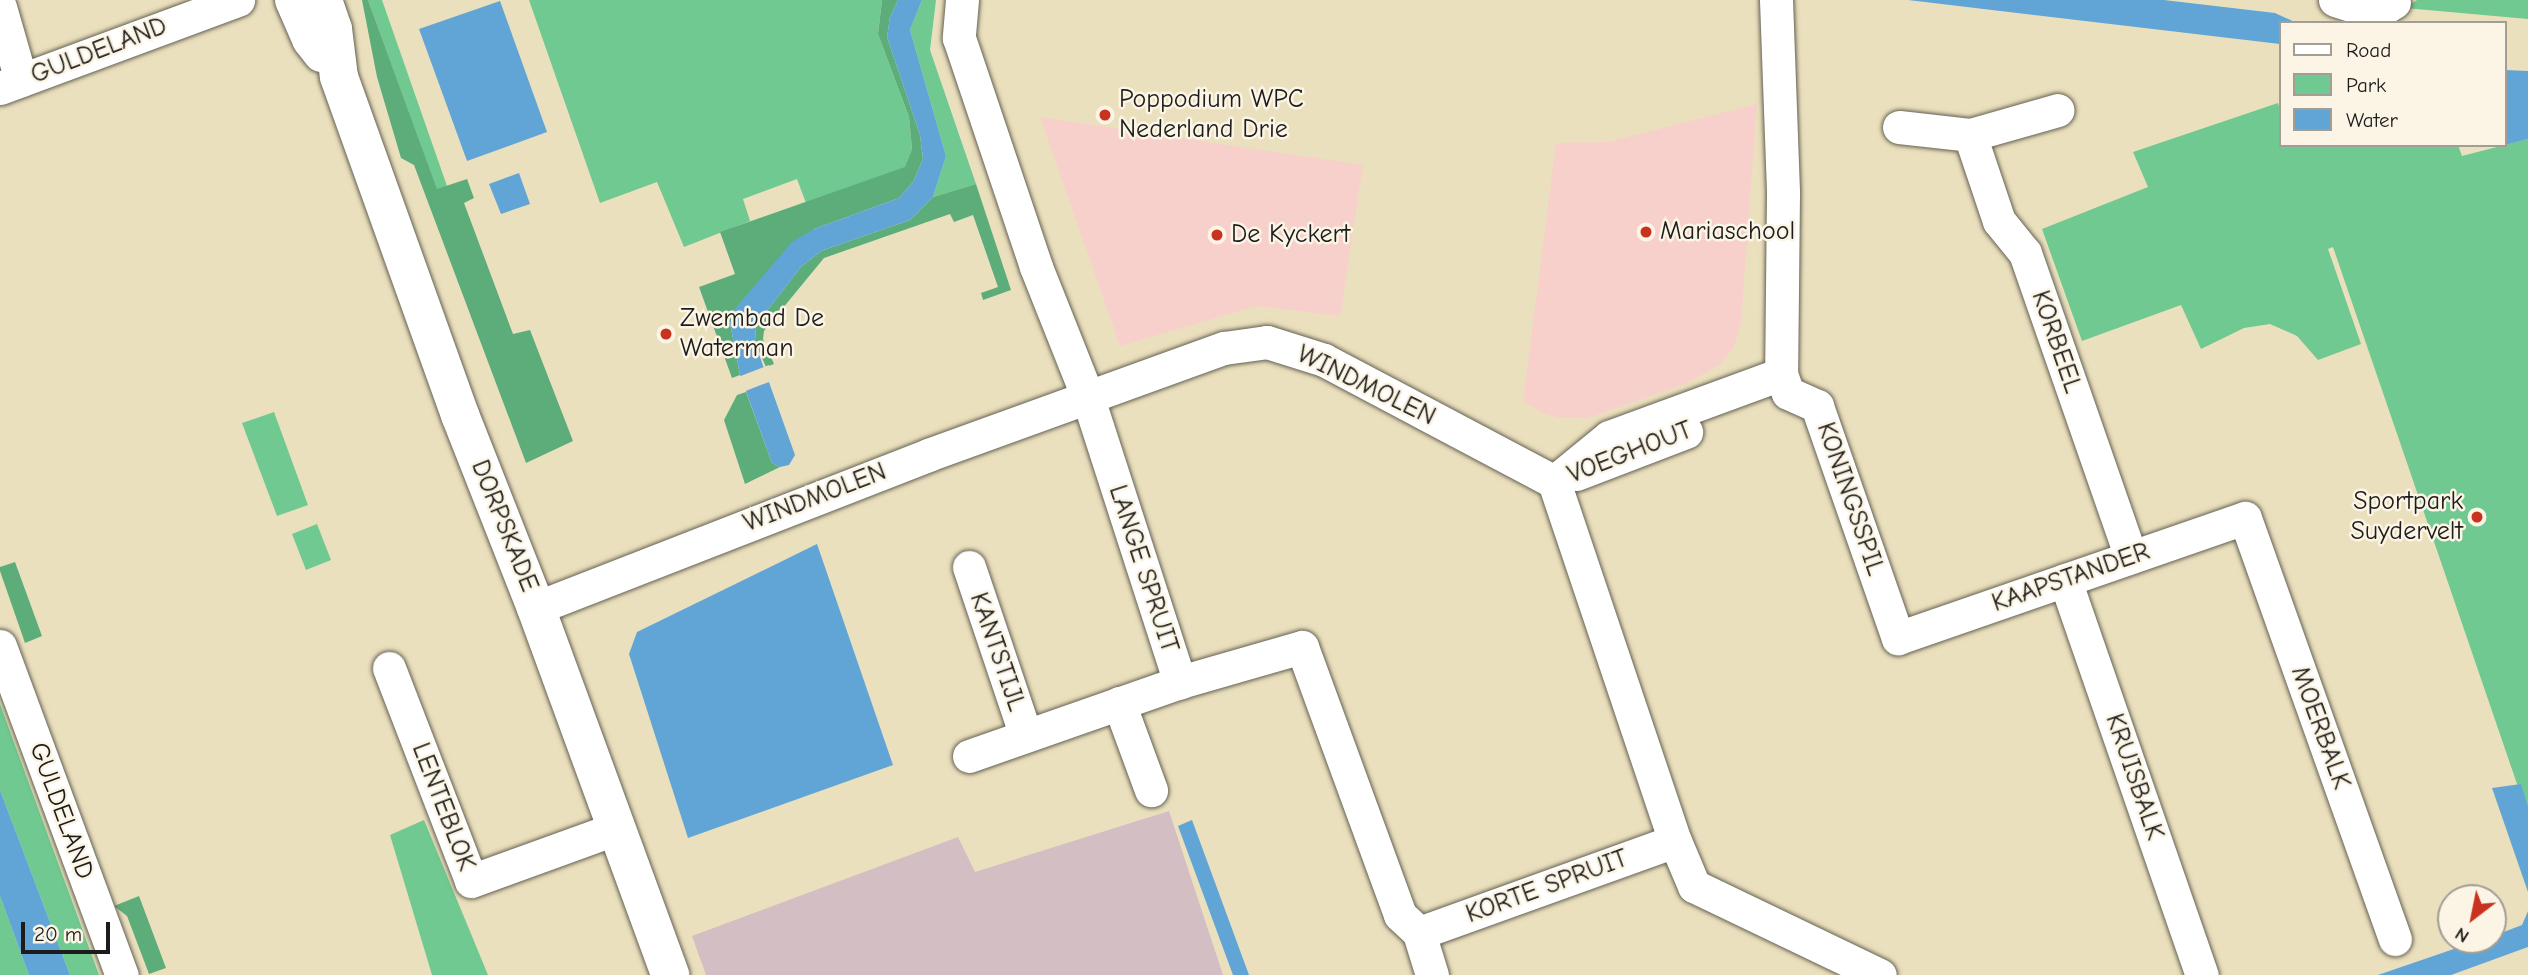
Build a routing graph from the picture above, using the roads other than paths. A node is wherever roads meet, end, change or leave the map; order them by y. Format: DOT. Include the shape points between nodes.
graph roads {
  1 [pos="238,0"];
  2 [pos="294,0"];
  3 [pos="323,0"];
  4 [pos="962,0"];
  5 [pos="1776,0"];
  6 [pos="2335,0"];
  7 [pos="2394,2"];
  8 [pos="0,7"];
  9 [pos="339,77"];
  10 [pos="11,84"];
  11 [pos="2058,110"];
  12 [pos="1899,127"];
  13 [pos="1970,135"];
  14 [pos="1784,383"];
  15 [pos="1088,398"];
  16 [pos="1554,482"];
  17 [pos="2245,518"];
  18 [pos="2131,556"];
  19 [pos="969,567"];
  20 [pos="2065,580"];
  21 [pos="536,608"];
  22 [pos="1898,638"];
  23 [pos="0,646"];
  24 [pos="389,668"];
  25 [pos="1180,682"];
  26 [pos="1119,703"];
  27 [pos="1026,736"];
  28 [pos="969,756"];
  29 [pos="1151,790"];
  30 [pos="615,829"];
  31 [pos="1675,841"];
  32 [pos="1419,933"];
  33 [pos="2395,939"];
  34 [pos="122,975"];
  35 [pos="670,975"];
  36 [pos="1432,975"];
  37 [pos="1880,975"];
  38 [pos="2202,975"];
  1 -- 10 [label="street, GULDELAND"];
  2 -- 9 [label="main road, DORPSKADE" via="311,39"];
  3 -- 9 [label="main road, DORPSKADE" via="333,29"];
  4 -- 15 [label="street, LANGE SPRUIT" via="958,38 1036,267"];
  5 -- 14 [label="street"];
  6 -- 7 [label="street" via="2376,13"];
  8 -- 10 [label="street"];
  9 -- 21 [label="main road, DORPSKADE" via="460,415"];
  11 -- 13 [label="street"];
  12 -- 13 [label="street"];
  13 -- 18 [label="street, KORBEEL" via="1999,221 2025,253"];
  14 -- 16 [label="street, VOEGHOUT" via="1609,437"];
  14 -- 22 [label="street, KONINGSSPIL" via="1817,406"];
  15 -- 16 [label="street, WINDMOLEN" via="1224,348 1267,342 1324,360"];
  15 -- 21 [label="street, WINDMOLEN" via="928,455"];
  15 -- 25 [label="street, LANGE SPRUIT"];
  16 -- 31 [label="street"];
  17 -- 18 [label="street, KAAPSTANDER"];
  17 -- 33 [label="street, MOERBALK"];
  18 -- 20 [label="street, KAAPSTANDER"];
  19 -- 27 [label="street, KANTSTIJL"];
  20 -- 22 [label="street, KAAPSTANDER"];
  20 -- 38 [label="street, KRUISBALK"];
  21 -- 30 [label="main road, DORPSKADE"];
  23 -- 34 [label="street, GULDELAND"];
  24 -- 30 [label="street, LENTEBLOK" via="471,881"];
  25 -- 26 [label="street, KANTSTIJL"];
  25 -- 32 [label="street, LANGE SPRUIT" via="1302,648 1400,915"];
  26 -- 27 [label="street, KANTSTIJL"];
  26 -- 29 [label="street"];
  27 -- 28 [label="street, KANTSTIJL"];
  30 -- 35 [label="main road, DORPSKADE"];
  31 -- 32 [label="street, KORTE SPRUIT"];
  31 -- 37 [label="street" via="1694,886"];
  32 -- 36 [label="street, LANGE SPRUIT"];
}
